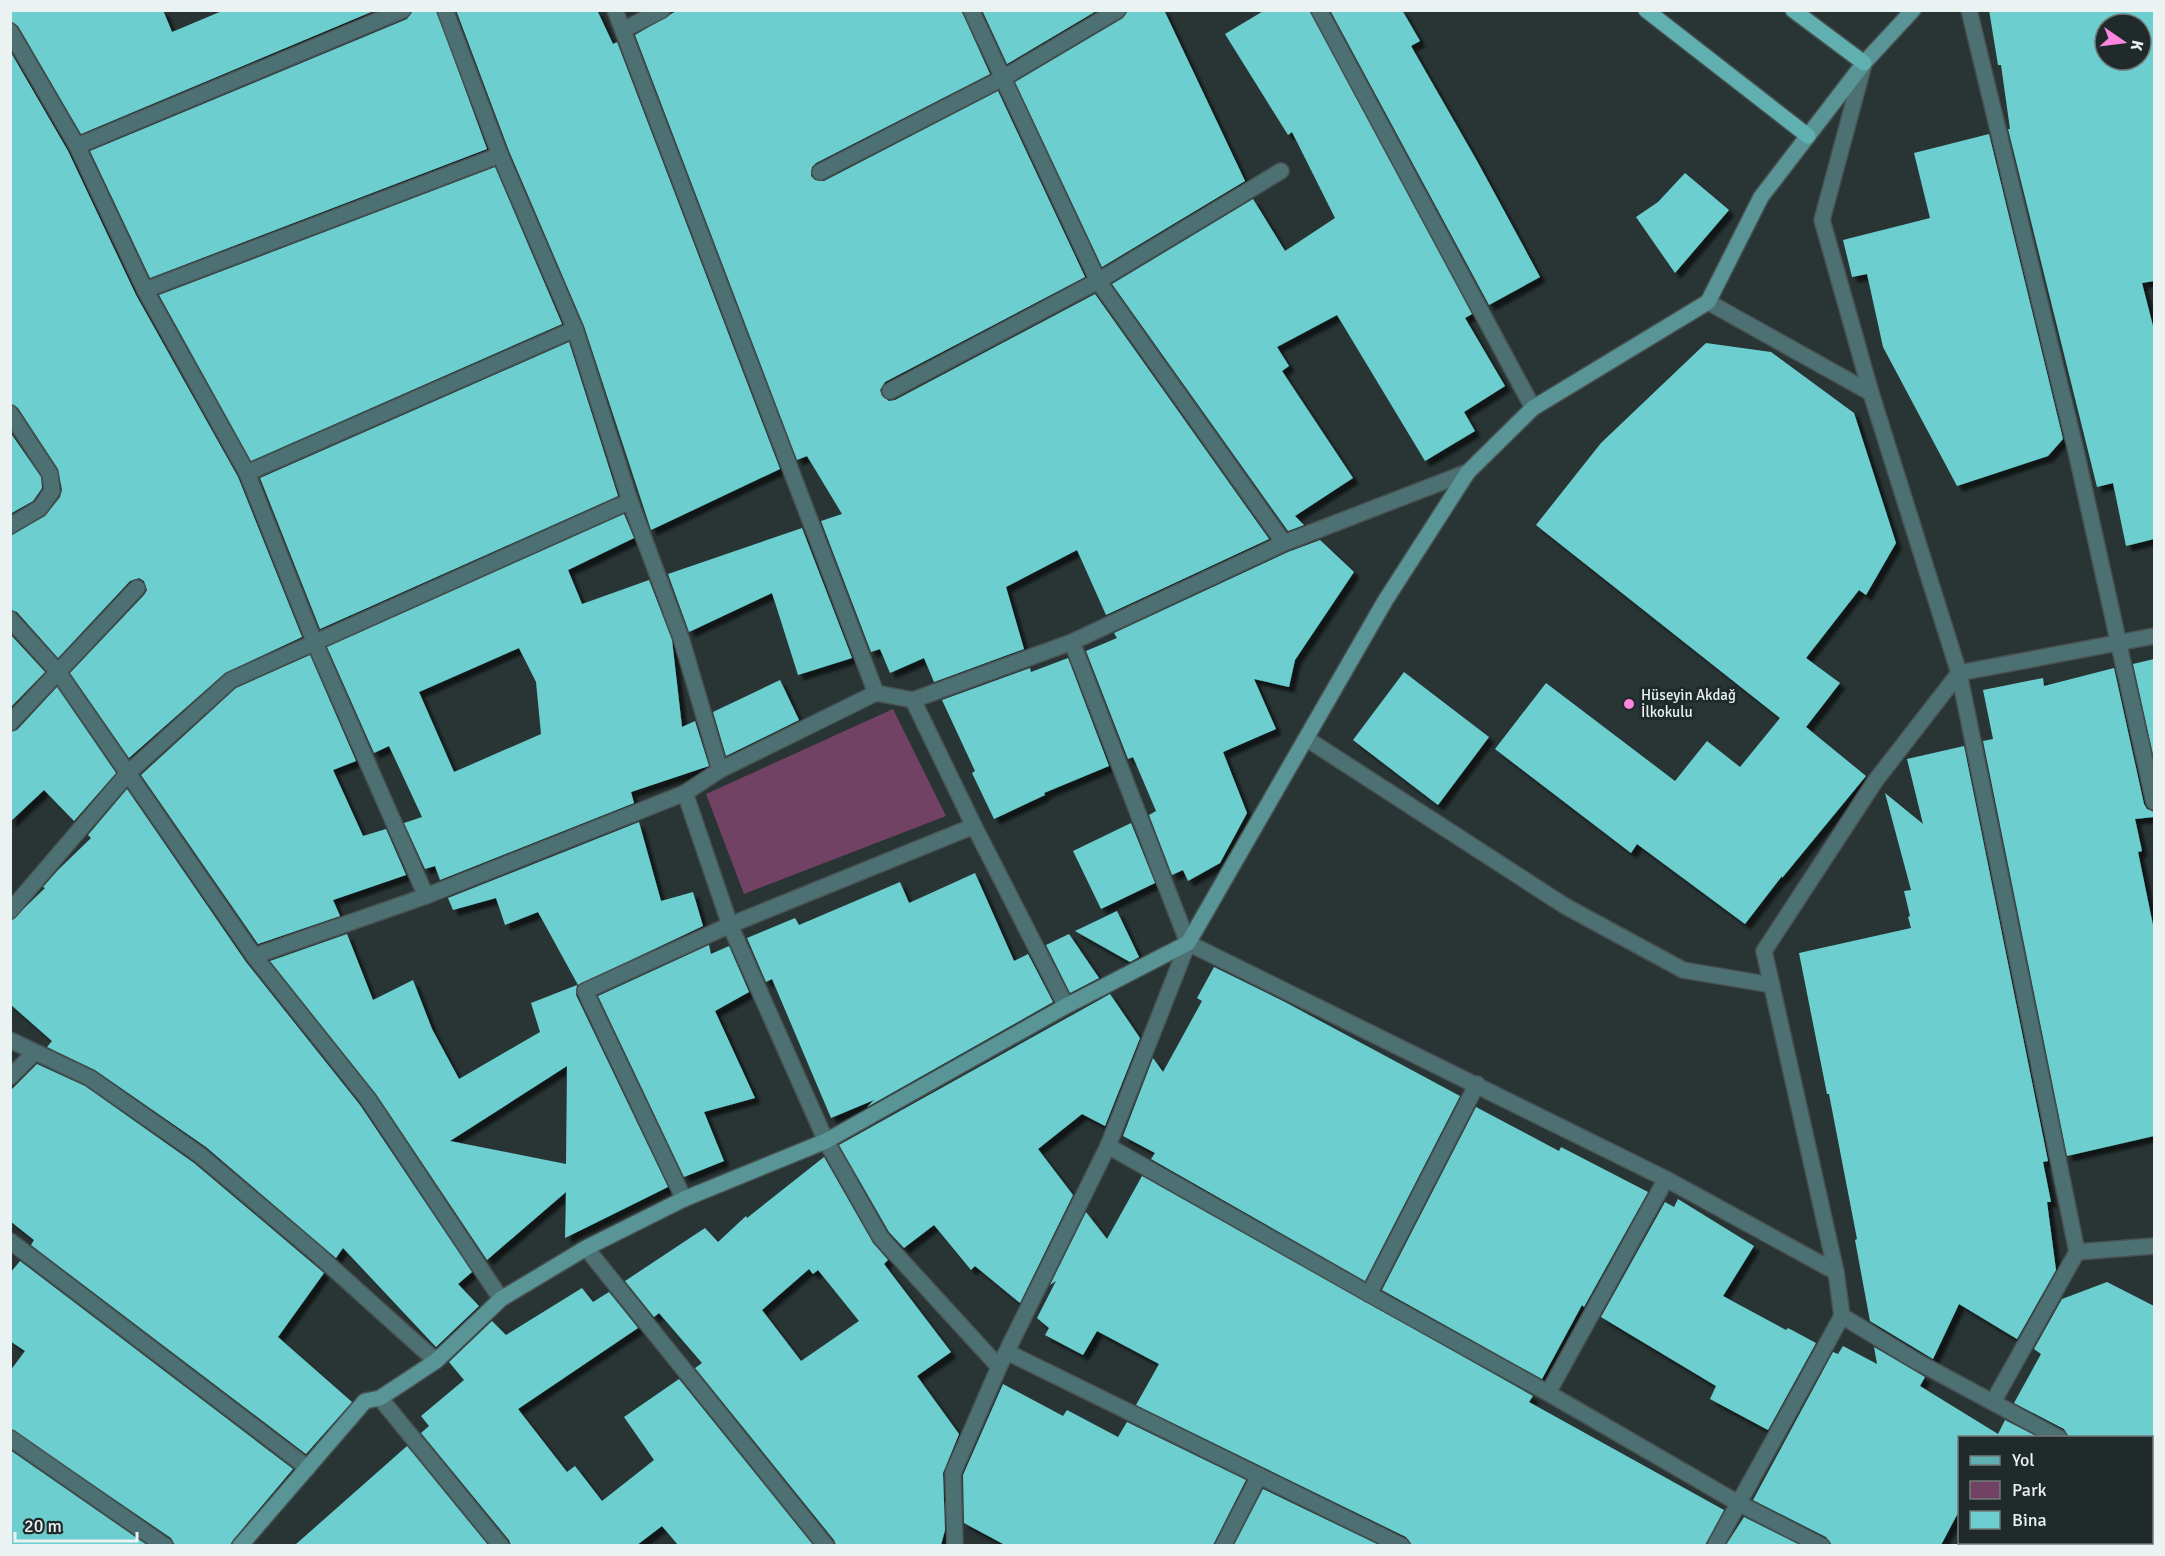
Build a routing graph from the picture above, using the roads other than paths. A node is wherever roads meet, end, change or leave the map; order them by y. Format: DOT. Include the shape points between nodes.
graph roads {
  1 [pos="403,10"];
  2 [pos="445,10"];
  3 [pos="615,10"];
  4 [pos="662,10"];
  5 [pos="971,10"];
  6 [pos="1118,10"];
  7 [pos="1318,10"];
  8 [pos="1646,10"];
  9 [pos="1793,10"];
  10 [pos="1913,10"];
  11 [pos="1969,10"];
  12 [pos="622,30"];
  13 [pos="10,31"];
  14 [pos="1864,63"];
  15 [pos="1003,78"];
  16 [pos="1808,136"];
  17 [pos="76,146"];
  18 [pos="500,155"];
  19 [pos="1281,171"];
  20 [pos="820,172"];
  21 [pos="1098,281"];
  22 [pos="145,290"];
  23 [pos="1707,302"];
  24 [pos="575,329"];
  25 [pos="890,391"];
  26 [pos="1871,393"];
  27 [pos="1533,408"];
  28 [pos="10,413"];
  29 [pos="1468,472"];
  30 [pos="247,473"];
  31 [pos="630,501"];
  32 [pos="10,526"];
  33 [pos="1284,543"];
  34 [pos="137,588"];
  35 [pos="10,619"];
  36 [pos="2154,636"];
  37 [pos="314,641"];
  38 [pos="1072,642"];
  39 [pos="2117,643"];
  40 [pos="58,672"];
  41 [pos="1959,673"];
  42 [pos="876,693"];
  43 [pos="913,700"];
  44 [pos="10,723"];
  45 [pos="1307,739"];
  46 [pos="720,770"];
  47 [pos="129,772"];
  48 [pos="686,793"];
  49 [pos="2154,802"];
  50 [pos="974,826"];
  51 [pos="426,896"];
  52 [pos="10,910"];
  53 [pos="730,925"];
  54 [pos="1188,943"];
  55 [pos="254,956"];
  56 [pos="1772,985"];
  57 [pos="1066,1006"];
  58 [pos="10,1040"];
  59 [pos="34,1053"];
  60 [pos="10,1077"];
  61 [pos="1477,1084"];
  62 [pos="826,1141"];
  63 [pos="1108,1146"];
  64 [pos="1666,1179"];
  65 [pos="684,1199"];
  66 [pos="10,1241"];
  67 [pos="2154,1246"];
  68 [pos="586,1248"];
  69 [pos="2077,1252"];
  70 [pos="1836,1272"];
  71 [pos="1368,1294"];
  72 [pos="501,1299"];
  73 [pos="1842,1316"];
  74 [pos="1007,1352"];
  75 [pos="436,1361"];
  76 [pos="999,1367"];
  77 [pos="1548,1393"];
  78 [pos="380,1398"];
  79 [pos="1993,1402"];
  80 [pos="2057,1436"];
  81 [pos="10,1438"];
  82 [pos="308,1468"];
  83 [pos="1259,1476"];
  84 [pos="1738,1503"];
  85 [pos="165,1545"];
  86 [pos="240,1545"];
  87 [pos="501,1545"];
  88 [pos="826,1545"];
  89 [pos="955,1545"];
  90 [pos="1223,1545"];
  91 [pos="1402,1545"];
  92 [pos="1715,1545"];
  93 [pos="1822,1545"];
  1 -- 17 [label="street"];
  2 -- 18 [label="street"];
  3 -- 12 [label="street"];
  4 -- 12 [label="street"];
  5 -- 15 [label="street"];
  6 -- 15 [label="street"];
  7 -- 27 [label="street"];
  8 -- 16 [label="main road"];
  9 -- 14 [label="main road"];
  10 -- 14 [label="main road"];
  11 -- 39 [label="street" via="2075,447"];
  12 -- 42 [label="street"];
  13 -- 17 [label="street"];
  14 -- 16 [label="main road"];
  14 -- 26 [label="street" via="1822,220"];
  15 -- 20 [label="street"];
  15 -- 21 [label="street"];
  16 -- 23 [label="main road" via="1761,197"];
  17 -- 22 [label="street"];
  18 -- 22 [label="street"];
  18 -- 24 [label="street"];
  19 -- 21 [label="street"];
  21 -- 25 [label="street"];
  21 -- 33 [label="street"];
  22 -- 30 [label="street"];
  23 -- 26 [label="street"];
  23 -- 27 [label="main road"];
  24 -- 30 [label="street"];
  24 -- 31 [label="street"];
  26 -- 41 [label="street"];
  27 -- 29 [label="main road"];
  28 -- 32 [label="street" via="50,474 52,491 40,508"];
  29 -- 33 [label="street"];
  29 -- 45 [label="main road" via="1385,601"];
  30 -- 37 [label="street"];
  31 -- 37 [label="street"];
  31 -- 46 [label="street" via="681,638"];
  33 -- 38 [label="street"];
  34 -- 40 [label="street"];
  35 -- 40 [label="street"];
  36 -- 39 [label="street"];
  37 -- 47 [label="street" via="231,680"];
  37 -- 51 [label="street"];
  38 -- 43 [label="street"];
  38 -- 54 [label="street"];
  39 -- 41 [label="street"];
  39 -- 49 [label="street"];
  40 -- 44 [label="street"];
  40 -- 47 [label="street"];
  41 -- 56 [label="street" via="1876,780 1764,951"];
  41 -- 69 [label="street"];
  42 -- 43 [label="street"];
  42 -- 46 [label="street"];
  43 -- 50 [label="street"];
  45 -- 54 [label="main road"];
  45 -- 56 [label="street" via="1565,906 1683,970"];
  46 -- 48 [label="street"];
  47 -- 52 [label="street"];
  47 -- 55 [label="street"];
  48 -- 51 [label="street"];
  48 -- 53 [label="street"];
  50 -- 53 [label="street"];
  50 -- 57 [label="street"];
  51 -- 55 [label="street"];
  53 -- 62 [label="street"];
  53 -- 65 [label="street" via="585,991"];
  54 -- 57 [label="main road"];
  54 -- 61 [label="street"];
  54 -- 63 [label="street"];
  55 -- 72 [label="street" via="368,1099"];
  56 -- 70 [label="street"];
  57 -- 62 [label="main road"];
  58 -- 59 [label="street"];
  59 -- 60 [label="street"];
  59 -- 75 [label="street" via="90,1078 200,1155"];
  61 -- 64 [label="street"];
  61 -- 71 [label="street"];
  62 -- 65 [label="main road"];
  62 -- 76 [label="street" via="881,1238"];
  63 -- 71 [label="street"];
  63 -- 74 [label="street"];
  64 -- 70 [label="street"];
  64 -- 77 [label="street"];
  65 -- 68 [label="main road"];
  66 -- 82 [label="street"];
  67 -- 69 [label="street"];
  68 -- 72 [label="main road"];
  68 -- 88 [label="street"];
  69 -- 79 [label="street"];
  70 -- 73 [label="street"];
  71 -- 77 [label="street"];
  72 -- 75 [label="main road"];
  73 -- 79 [label="street"];
  73 -- 84 [label="street"];
  74 -- 76 [label="street"];
  74 -- 83 [label="street"];
  75 -- 78 [label="main road"];
  76 -- 89 [label="street" via="953,1473"];
  77 -- 84 [label="street"];
  78 -- 82 [label="main road" via="365,1401"];
  78 -- 87 [label="street"];
  79 -- 80 [label="street"];
  81 -- 85 [label="street"];
  82 -- 86 [label="main road"];
  83 -- 90 [label="street"];
  83 -- 91 [label="street"];
  84 -- 92 [label="street"];
  84 -- 93 [label="street"];
}
